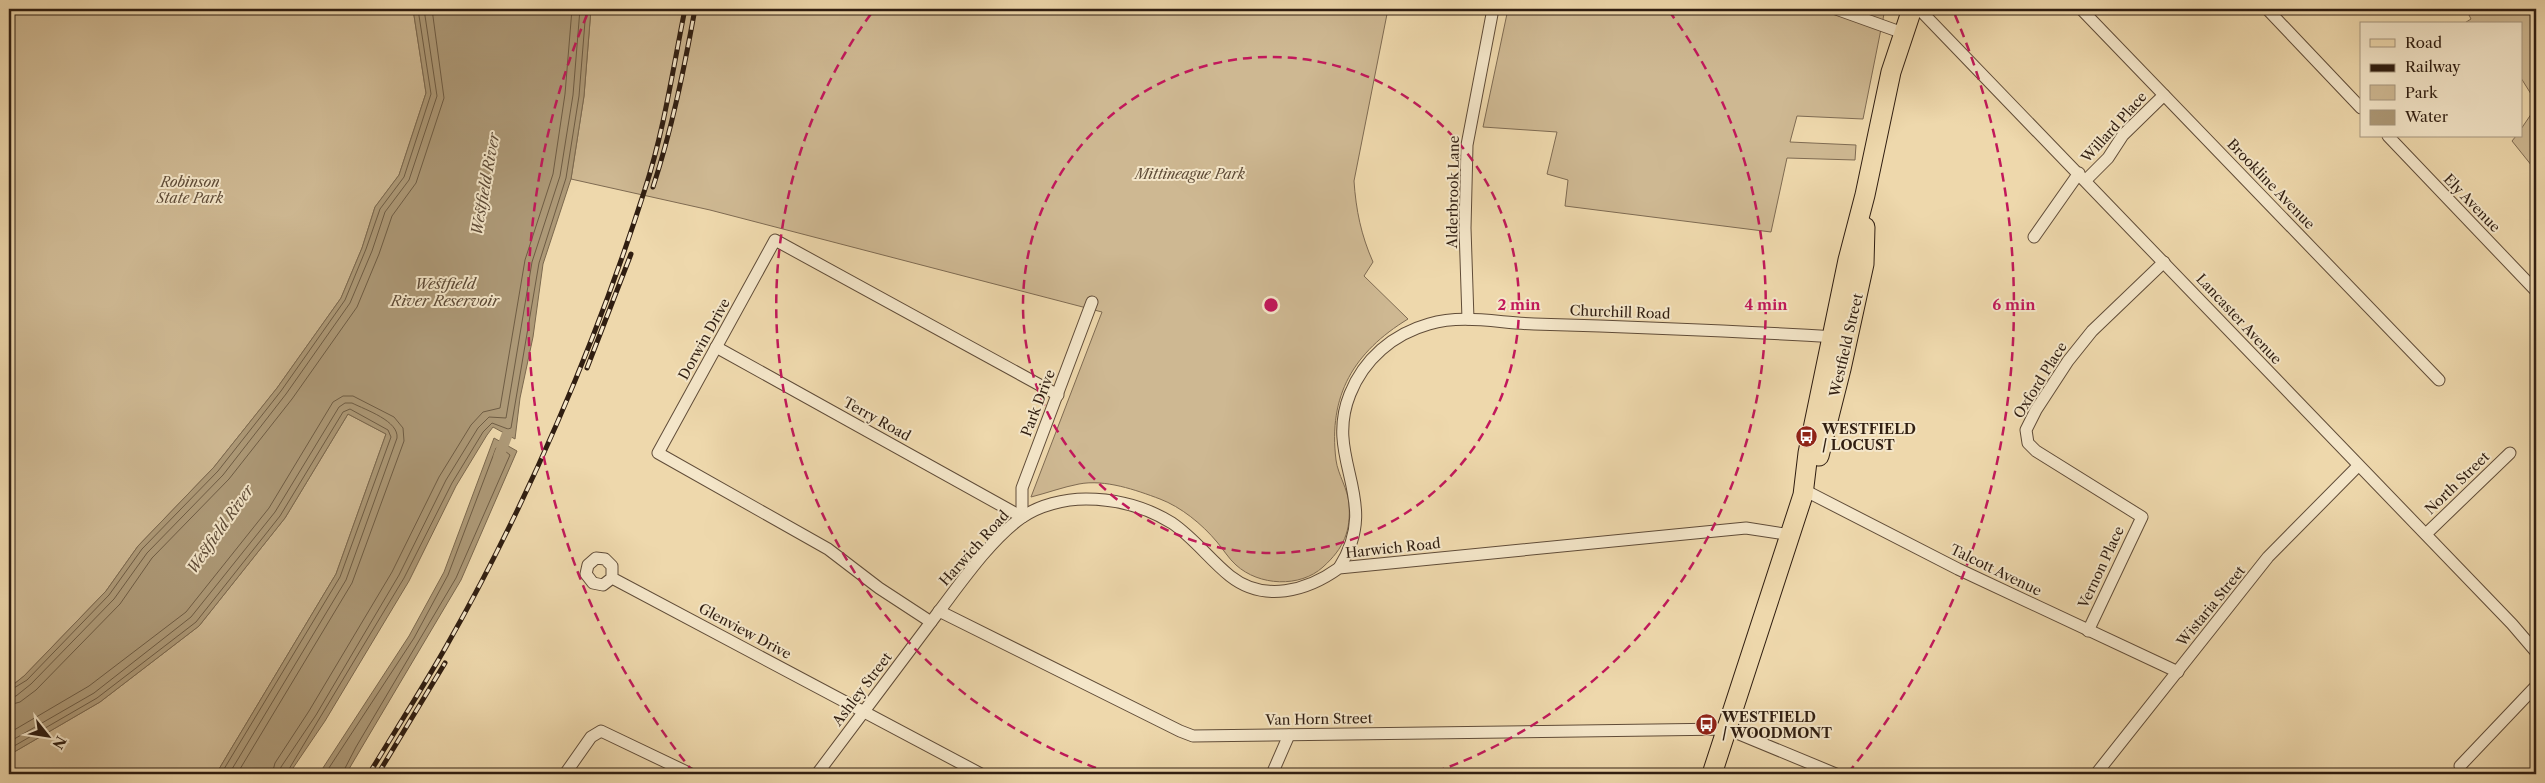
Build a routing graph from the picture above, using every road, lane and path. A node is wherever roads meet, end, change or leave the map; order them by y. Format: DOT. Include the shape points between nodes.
graph roads {
  1 [pos="1493,9"];
  2 [pos="1836,9"];
  3 [pos="1912,9"];
  4 [pos="1919,9"];
  5 [pos="2081,9"];
  6 [pos="2267,9"];
  7 [pos="1903,33"];
  8 [pos="2164,95"];
  9 [pos="2360,107"];
  10 [pos="2390,138"];
  11 [pos="2083,176"];
  12 [pos="2034,237"];
  13 [pos="2164,262"];
  14 [pos="2536,291"];
  15 [pos="1092,302"];
  16 [pos="1468,319"];
  17 [pos="1840,337"];
  18 [pos="716,347"];
  19 [pos="2439,380"];
  20 [pos="1058,395"];
  21 [pos="2510,453"];
  22 [pos="2358,466"];
  23 [pos="1804,490"];
  24 [pos="1022,517"];
  25 [pos="2142,517"];
  26 [pos="2426,534"];
  27 [pos="1791,535"];
  28 [pos="1339,568"];
  29 [pos="612,578"];
  30 [pos="939,612"];
  31 [pos="932,622"];
  32 [pos="2088,631"];
  33 [pos="2536,652"];
  34 [pos="2178,672"];
  35 [pos="2536,686"];
  36 [pos="864,711"];
  37 [pos="1727,729"];
  38 [pos="1289,735"];
  39 [pos="2460,766"];
  40 [pos="565,774"];
  41 [pos="691,774"];
  42 [pos="817,774"];
  43 [pos="981,774"];
  44 [pos="1272,774"];
  45 [pos="1712,774"];
  46 [pos="1836,774"];
  47 [pos="2096,774"];
  1 -- 16 [label="street, Alderbrook Lane" via="1467,145"];
  2 -- 7 [label="street"];
  3 -- 7 [label="main road, Westfield Street"];
  4 -- 11 [label="street, Lancaster Avenue"];
  5 -- 8 [label="street, Brookline Avenue"];
  6 -- 9 [label="street"];
  7 -- 17 [label="main road, Westfield Street" via="1887,90 1866,195 1864,264"];
  8 -- 11 [label="street, Willard Place" via="2123,135 2108,158"];
  8 -- 19 [label="street, Brookline Avenue"];
  10 -- 14 [label="street, Ely Avenue"];
  11 -- 12 [label="street, Willard Place"];
  11 -- 13 [label="street, Lancaster Avenue"];
  13 -- 22 [label="street, Lancaster Avenue"];
  13 -- 25 [label="street, Oxford Place" via="2076,350 2036,410 2026,436 2036,451"];
  15 -- 20 [label="street, Park Drive"];
  16 -- 17 [label="street, Churchill Road" via="1508,324"];
  16 -- 28 [label="street, Churchill Road" via="1441,321 1412,331 1381,349 1360,373 1349,396 1342,428 1357,520 1354,538"];
  17 -- 23 [label="main road, Westfield Street" via="1808,453"];
  18 -- 20 [label="street, Dorwin Drive" via="775,240"];
  18 -- 24 [label="street, Terry Road"];
  18 -- 31 [label="street, Dorwin Drive" via="658,453 828,549 878,588"];
  20 -- 24 [label="street, Park Drive" via="1022,488"];
  21 -- 26 [label="street, North Street"];
  22 -- 26 [label="street, Lancaster Avenue"];
  22 -- 34 [label="street, Wistaria Street" via="2268,558"];
  23 -- 27 [label="main road, Westfield Street"];
  23 -- 32 [label="street, Talcott Avenue"];
  24 -- 28 [label="street, Harwich Road" via="1066,501 1095,499 1130,504 1172,524 1229,576 1262,591 1284,592 1302,587"];
  24 -- 30 [label="street, Harwich Road" via="985,554"];
  25 -- 32 [label="street, Vernon Place"];
  26 -- 33 [label="street, Lancaster Avenue"];
  27 -- 28 [label="street, Harwich Road" via="1746,528"];
  27 -- 37 [label="main road, Westfield Street"];
  29 -- 36 [label="street, Glenview Drive"];
  30 -- 31 [label="street, Harwich Road"];
  30 -- 38 [label="street, Van Horn Street" via="1184,733 1199,736"];
  31 -- 36 [label="street, Ashley Street"];
  32 -- 34 [label="street, Talcott Avenue"];
  34 -- 47 [label="street, Wistaria Street"];
  35 -- 39 [label="street"];
  36 -- 42 [label="street, Ashley Street"];
  36 -- 43 [label="street, Glenview Drive"];
  37 -- 38 [label="street, Van Horn Street"];
  37 -- 45 [label="main road, Westfield Street"];
  37 -- 46 [label="street"];
  38 -- 44 [label="street"];
  40 -- 41 [label="street" via="591,737 601,731"];
}
